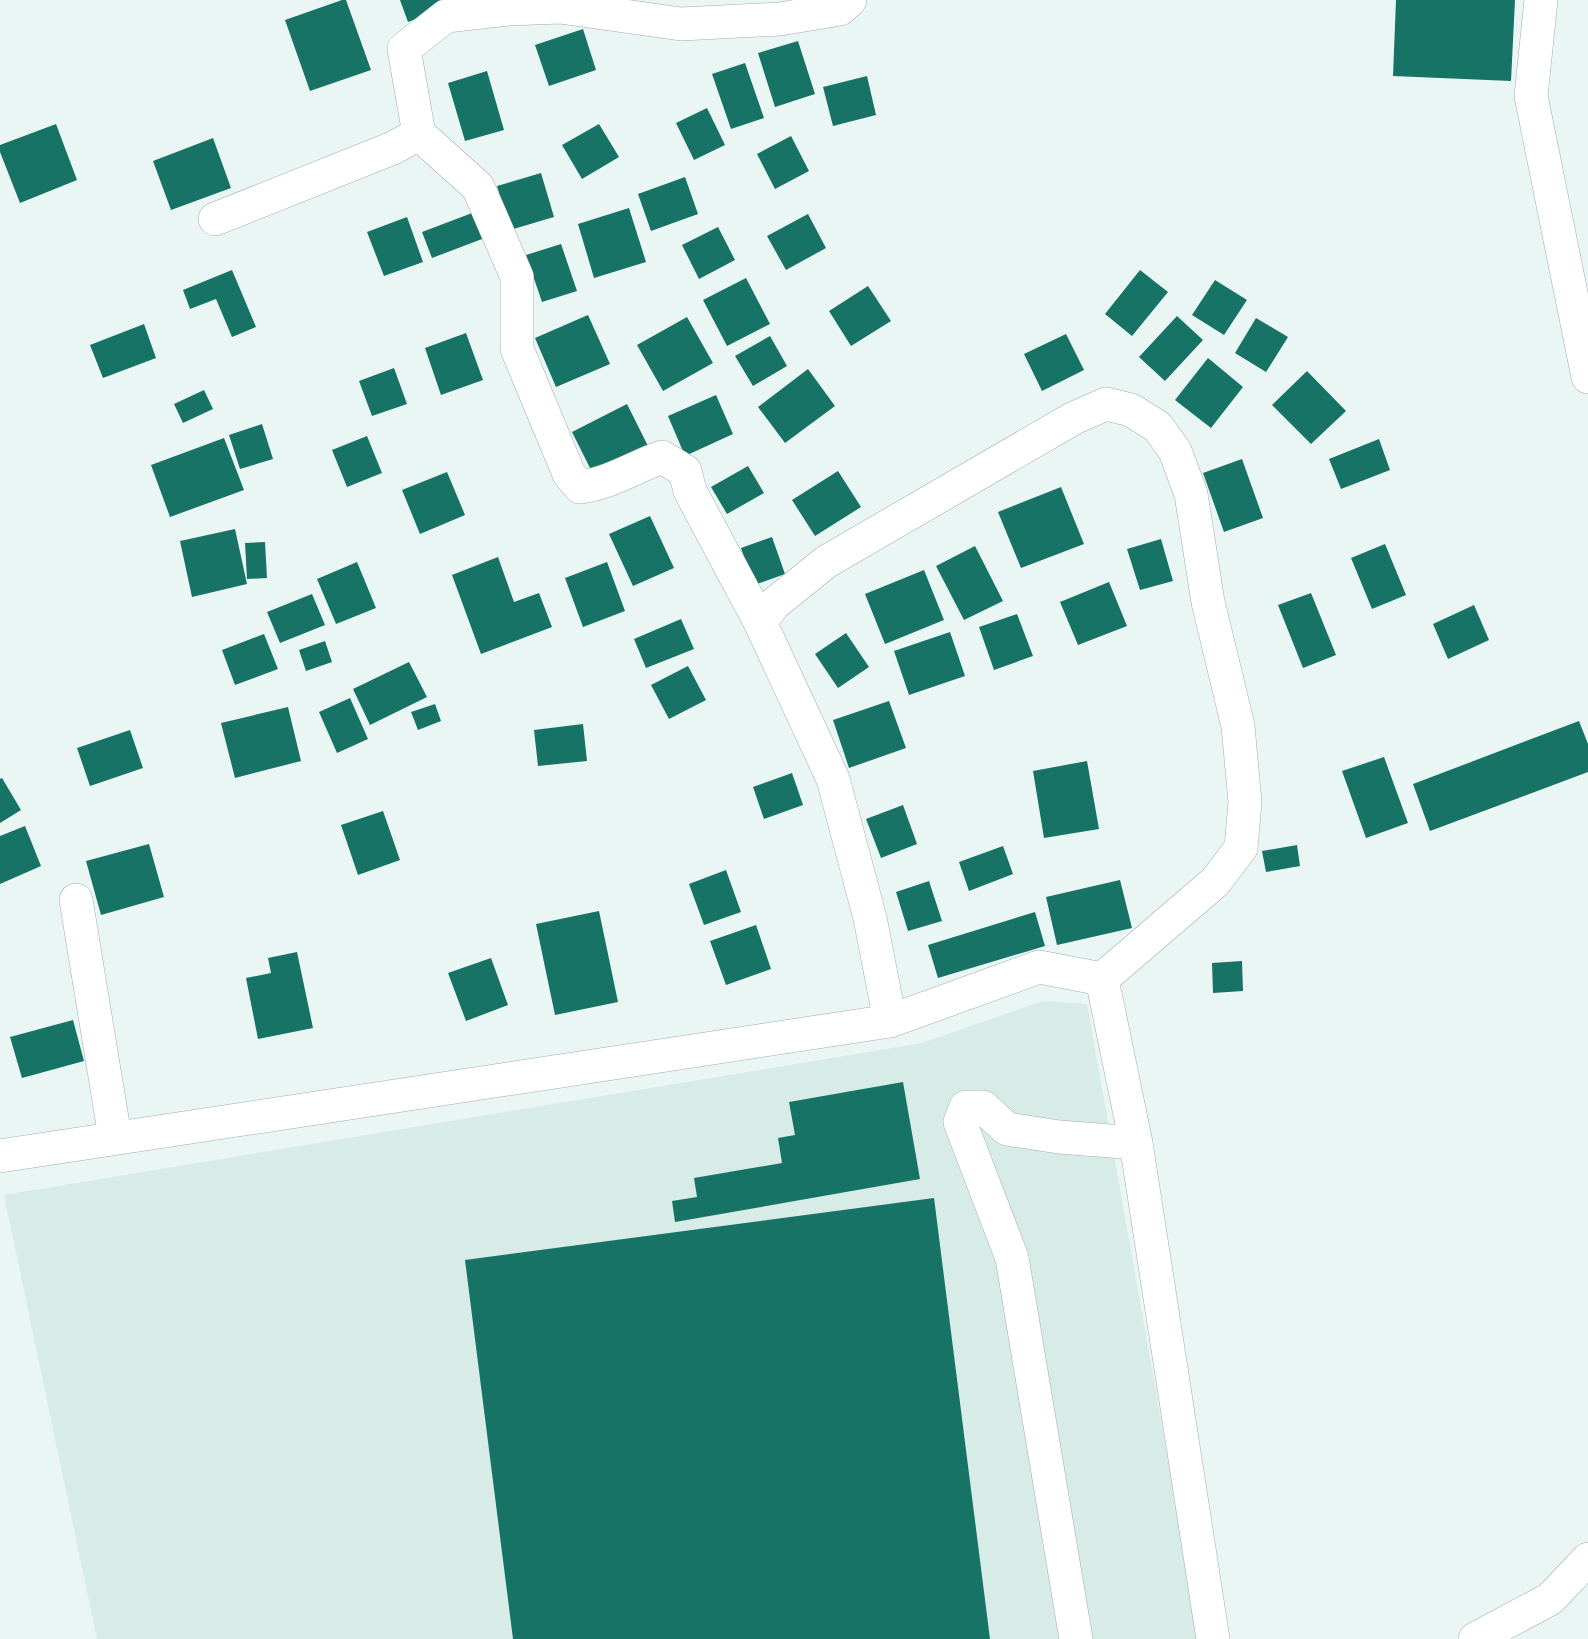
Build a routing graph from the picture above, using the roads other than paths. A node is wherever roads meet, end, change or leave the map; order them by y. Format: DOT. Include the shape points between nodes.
graph roads {
  1 [pos="850,0"];
  2 [pos="1541,0"];
  3 [pos="508,5"];
  4 [pos="419,134"];
  5 [pos="215,219"];
  6 [pos="1588,377"];
  7 [pos="760,622"];
  8 [pos="76,900"];
  9 [pos="1102,979"];
  10 [pos="890,1021"];
  11 [pos="115,1137"];
  12 [pos="1136,1143"];
  13 [pos="0,1156"];
  14 [pos="1588,1559"];
  15 [pos="1076,1639"];
  16 [pos="1213,1639"];
  17 [pos="1474,1639"];
  1 -- 3 [label="street" via="840,9 780,19 681,24 560,7"];
  2 -- 6 [label="street" via="1532,96"];
  3 -- 4 [label="street" via="446,16 404,49"];
  4 -- 5 [label="street"];
  4 -- 7 [label="street" via="478,187 517,277 518,349 568,474 580,487 597,485 662,457 685,471 690,491"];
  7 -- 9 [label="street" via="774,604 826,562 1074,418 1106,404 1131,410 1158,427 1175,450 1191,494 1208,602 1239,726 1245,802 1241,848 1215,882"];
  7 -- 10 [label="street" via="833,779 870,918"];
  8 -- 11 [label="street"];
  9 -- 10 [label="street" via="1039,967"];
  9 -- 12 [label="street"];
  10 -- 11 [label="street"];
  11 -- 13 [label="street"];
  12 -- 15 [label="street" via="1007,1129 983,1107 966,1107 960,1122 1012,1258"];
  12 -- 16 [label="street"];
  14 -- 17 [label="street" via="1550,1599"];
}
